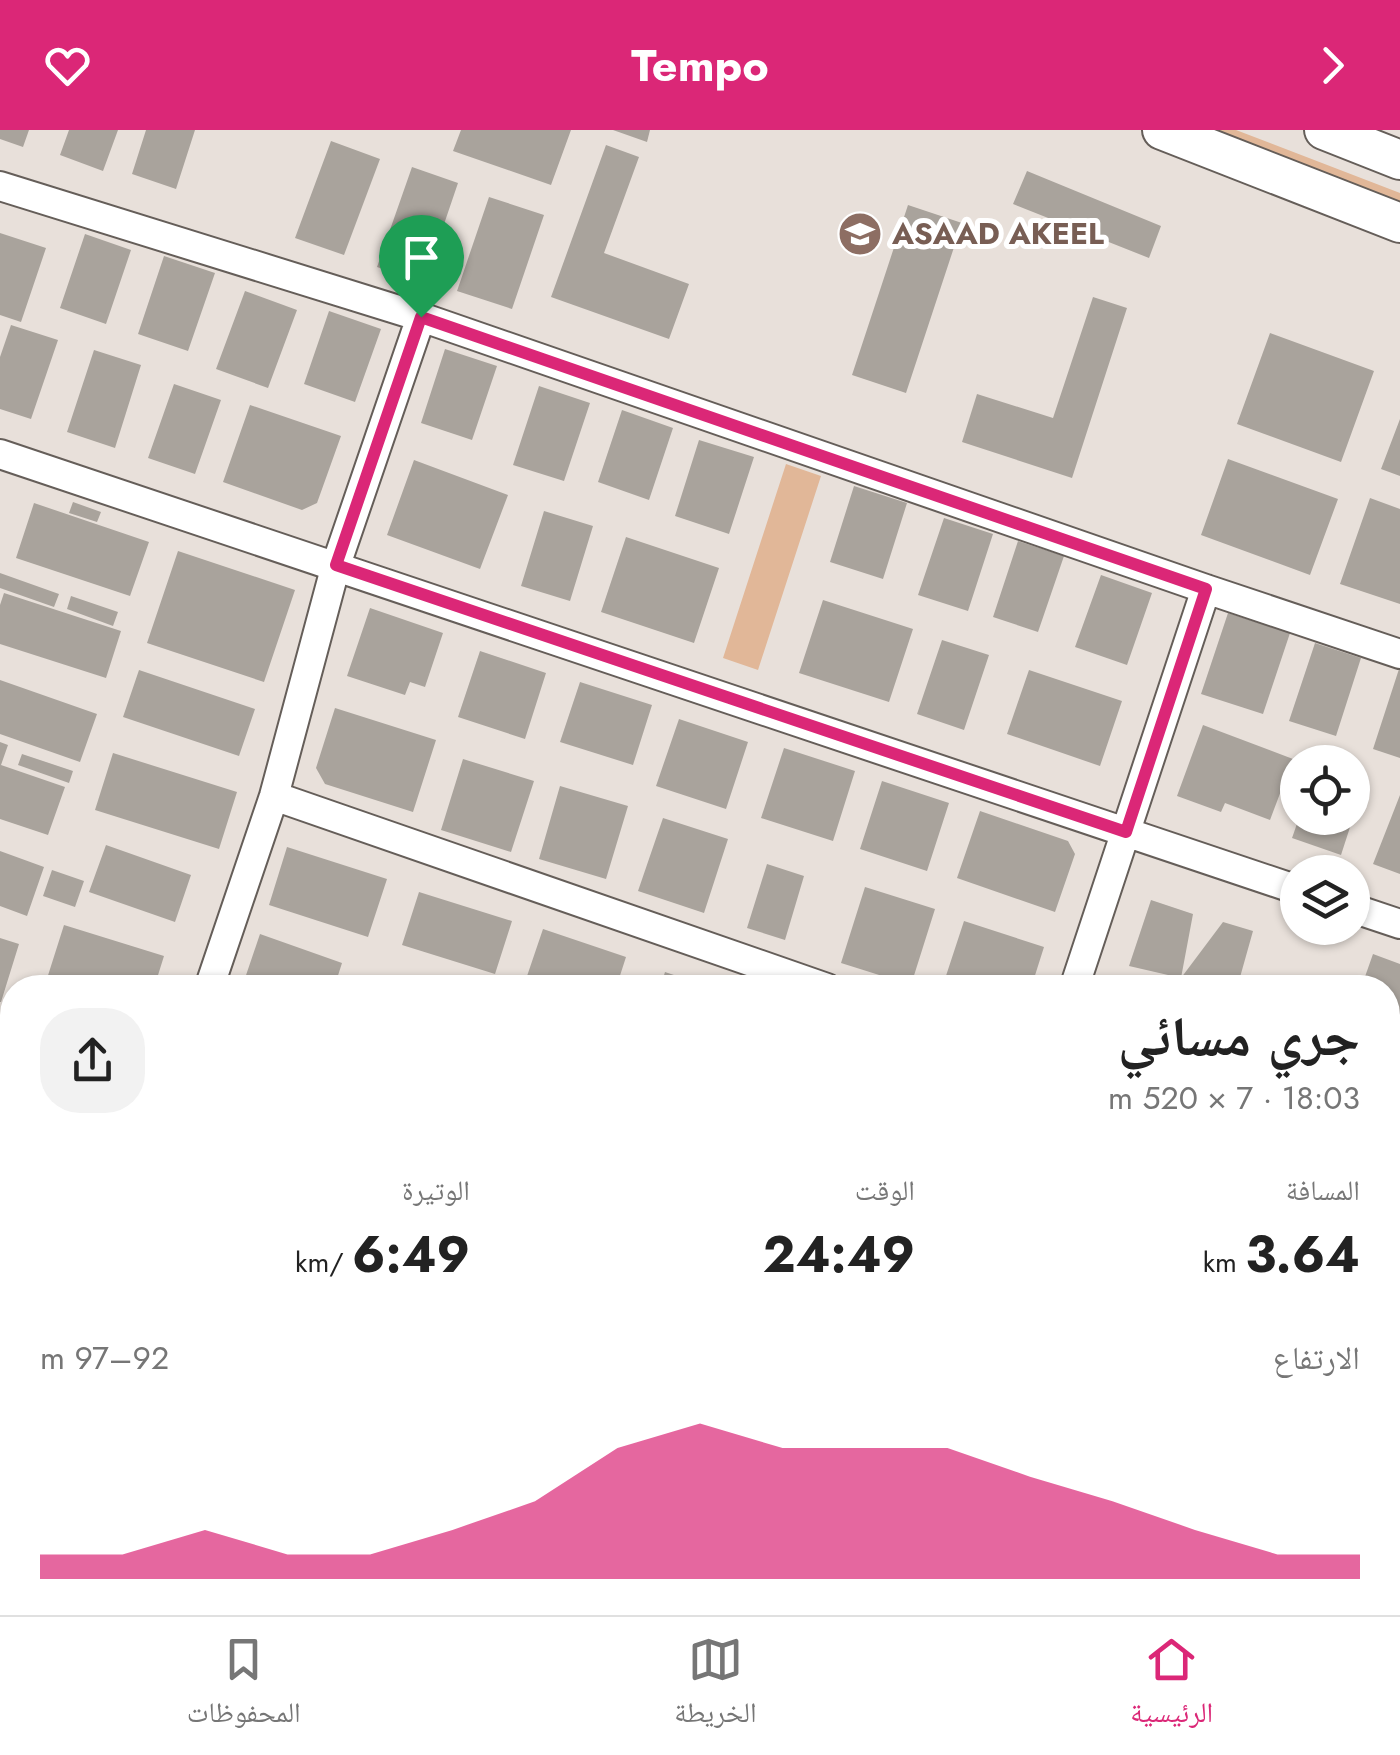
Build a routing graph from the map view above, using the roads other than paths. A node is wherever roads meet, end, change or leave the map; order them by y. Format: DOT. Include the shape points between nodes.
graph roads {
  1 [pos="1162,130"];
  2 [pos="1324,130"];
  3 [pos="1400,160"];
  4 [pos="0,186"];
  5 [pos="1400,223"];
  6 [pos="421,317"];
  7 [pos="3,464"];
  8 [pos="336,565"];
  9 [pos="1206,589"];
  10 [pos="1400,654"];
  11 [pos="274,796"];
  12 [pos="1126,832"];
  13 [pos="1280,884"];
  14 [pos="1370,914"];
  15 [pos="1400,924"];
  16 [pos="213,975"];
  17 [pos="790,975"];
  18 [pos="1078,975"];
  1 -- 5 [label="main road"];
  2 -- 3 [label="main road"];
  4 -- 6 [label="street"];
  6 -- 8 [label="street"];
  6 -- 9 [label="street"];
  7 -- 8 [label="street"];
  8 -- 11 [label="street"];
  8 -- 12 [label="street"];
  9 -- 10 [label="street"];
  9 -- 12 [label="street"];
  11 -- 16 [label="street"];
  11 -- 17 [label="street"];
  12 -- 13 [label="street"];
  12 -- 18 [label="street"];
  14 -- 15 [label="street"];
}
